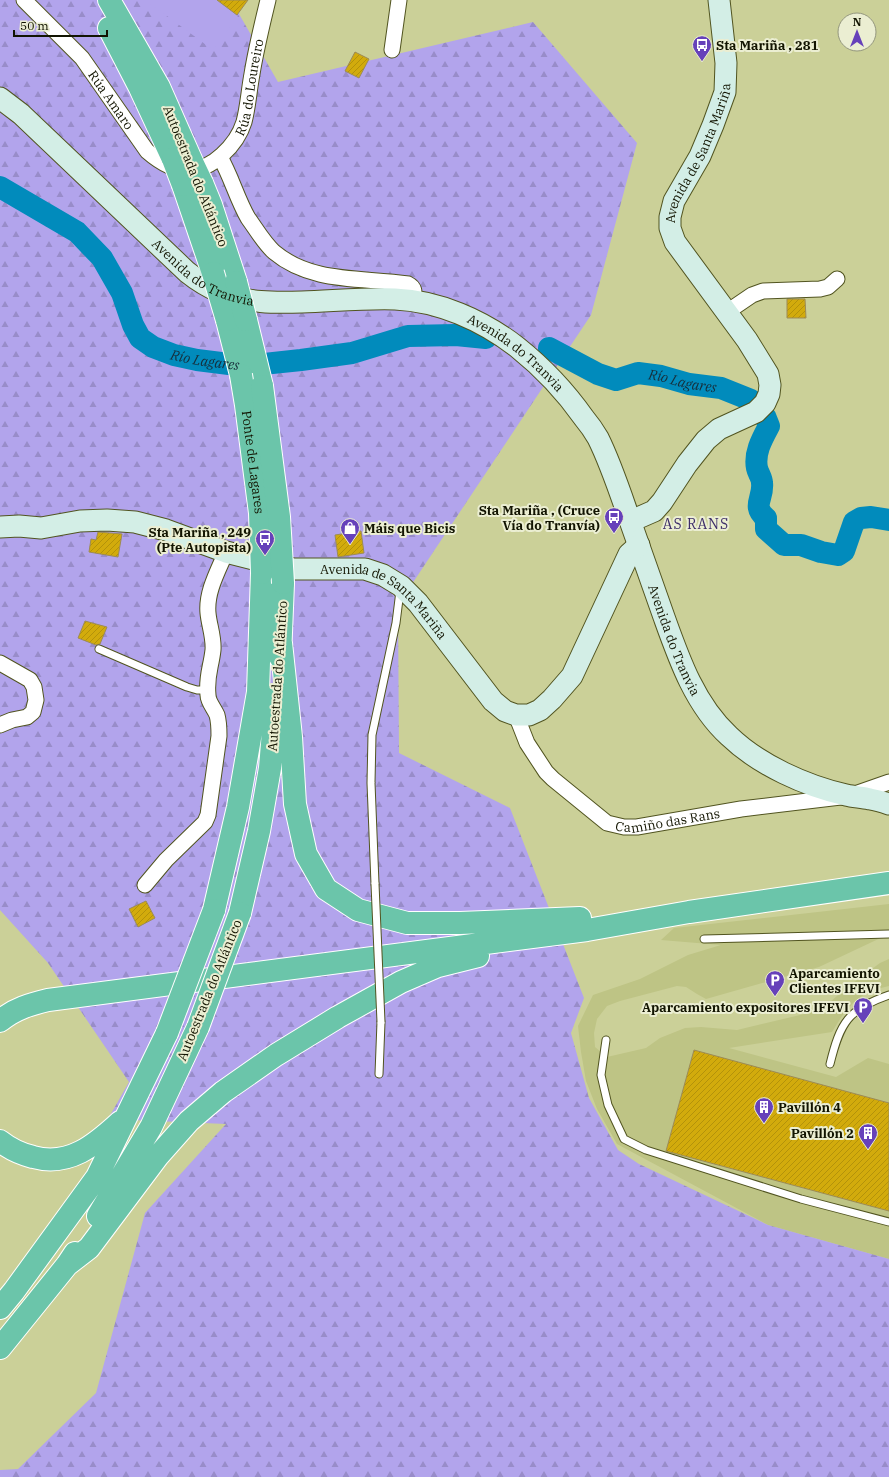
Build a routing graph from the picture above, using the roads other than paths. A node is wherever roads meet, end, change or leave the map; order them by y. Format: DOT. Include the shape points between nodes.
graph roads {
  1 [pos="24,0"];
  2 [pos="95,0"];
  3 [pos="109,0"];
  4 [pos="268,0"];
  5 [pos="399,0"];
  6 [pos="719,0"];
  7 [pos="392,50"];
  8 [pos="0,98"];
  9 [pos="197,169"];
  10 [pos="837,278"];
  11 [pos="413,301"];
  12 [pos="727,312"];
  13 [pos="241,375"];
  14 [pos="262,386"];
  15 [pos="630,521"];
  16 [pos="0,527"];
  17 [pos="639,545"];
  18 [pos="226,552"];
  19 [pos="262,574"];
  20 [pos="283,582"];
  21 [pos="401,586"];
  22 [pos="281,643"];
  23 [pos="99,649"];
  24 [pos="0,663"];
  25 [pos="207,690"];
  26 [pos="516,715"];
  27 [pos="0,726"];
  28 [pos="889,782"];
  29 [pos="848,796"];
  30 [pos="883,799"];
  31 [pos="889,884"];
  32 [pos="145,885"];
  33 [pos="689,912"];
  34 [pos="541,920"];
  35 [pos="587,930"];
  36 [pos="889,934"];
  37 [pos="704,939"];
  38 [pos="889,995"];
  39 [pos="0,1004"];
  40 [pos="0,1021"];
  41 [pos="606,1040"];
  42 [pos="830,1064"];
  43 [pos="378,1074"];
  44 [pos="128,1115"];
  45 [pos="0,1140"];
  46 [pos="889,1222"];
  47 [pos="67,1265"];
  48 [pos="0,1308"];
  49 [pos="0,1348"];
  1 -- 9 [label="street, Rúa Amaro" via="82,58 147,151 169,166 184,170"];
  2 -- 9 [label="highway, Autoestrada do Atlántico" via="140,88"];
  3 -- 9 [label="highway, Autoestrada do Atlántico" via="159,86"];
  4 -- 9 [label="street, Rúa do Loureiro" via="258,39 244,122 229,149"];
  5 -- 7 [label="street"];
  6 -- 12 [label="main road, Avenida de Santa Mariña" via="726,63 725,92 700,156 674,201 670,228 675,242"];
  8 -- 11 [label="main road, Avenida do Tranvia" via="21,114 187,272 222,293 266,303 380,299"];
  9 -- 11 [label="street" via="225,166 248,216 261,236 273,251 289,263 308,272 328,276 408,284 414,289"];
  9 -- 13 [label="highway, Autoestrada do Atlántico, bridge" via="213,273"];
  9 -- 14 [label="highway, Autoestrada do Atlántico, bridge" via="232,266"];
  10 -- 12 [label="street" via="820,289 758,293"];
  11 -- 15 [label="main road, Avenida do Tranvia" via="439,306 477,321 516,346 545,372 574,403 597,436"];
  12 -- 15 [label="main road, Avenida de Santa Mariña" via="768,374 769,394 756,412 720,429 706,440 654,511"];
  13 -- 19 [label="highway, Ponte de Lagares, bridge" via="260,513"];
  14 -- 20 [label="highway, Ponte de Lagares, bridge" via="279,517"];
  15 -- 17 [label="main road, Avenida do Tranvia"];
  16 -- 18 [label="main road, Avenida de Santa Mariña" via="41,528 80,521 135,522 166,530"];
  17 -- 26 [label="main road" via="629,554 572,676 540,710 529,715"];
  17 -- 29 [label="main road, Avenida do Tranvia" via="673,640 710,717 730,737 777,769 824,790"];
  18 -- 21 [label="main road, Avenida de Santa Mariña" via="293,568 365,568"];
  18 -- 25 [label="street" via="208,595 213,650"];
  19 -- 44 [label="highway, Autoestrada do Atlántico, bridge" via="258,692 238,807 214,910 167,1033"];
  20 -- 22 [label="highway, Autoestrada do Atlántico"];
  21 -- 26 [label="main road, Avenida de Santa Mariña" via="418,603 493,701 505,711"];
  21 -- 43 [label="lane, bridge" via="396,623 372,735 371,782 381,1022"];
  22 -- 34 [label="highway" via="295,804 306,854 326,889 358,910 407,923"];
  22 -- 47 [label="highway, Autoestrada do Atlántico, bridge" via="270,768 240,912 198,1027 151,1127"];
  23 -- 25 [label="lane" via="186,687"];
  24 -- 27 [label="street" via="30,680 36,700 32,712 27,717"];
  25 -- 32 [label="street" via="208,698 217,715 219,736 208,815 205,822 166,860"];
  26 -- 29 [label="street, Camiño das Rans" via="527,743 546,772 607,823 616,826 637,827 741,809"];
  28 -- 29 [label="street, Camiño das Rans"];
  29 -- 30 [label="main road, Avenida do Tranvia"];
  31 -- 33 [label="highway"];
  33 -- 34 [label="highway"];
  33 -- 35 [label="highway"];
  34 -- 39 [label="highway" via="392,944 64,984 2,1001"];
  35 -- 40 [label="highway" via="48,1000 16,1011"];
  35 -- 47 [label="highway" via="535,945 438,966 401,982 338,1016 276,1055 223,1092 190,1121 158,1156 90,1248"];
  36 -- 37 [label="lane"];
  38 -- 42 [label="lane" via="858,1008 844,1025 835,1044"];
  41 -- 46 [label="lane" via="601,1075 608,1105 624,1139 646,1150 801,1199"];
  44 -- 45 [label="highway" via="98,1142 63,1159 44,1160 24,1154 8,1147"];
  44 -- 48 [label="highway, Autoestrada do Atlántico" via="97,1177"];
  47 -- 49 [label="highway, Autoestrada do Atlántico"];
}
